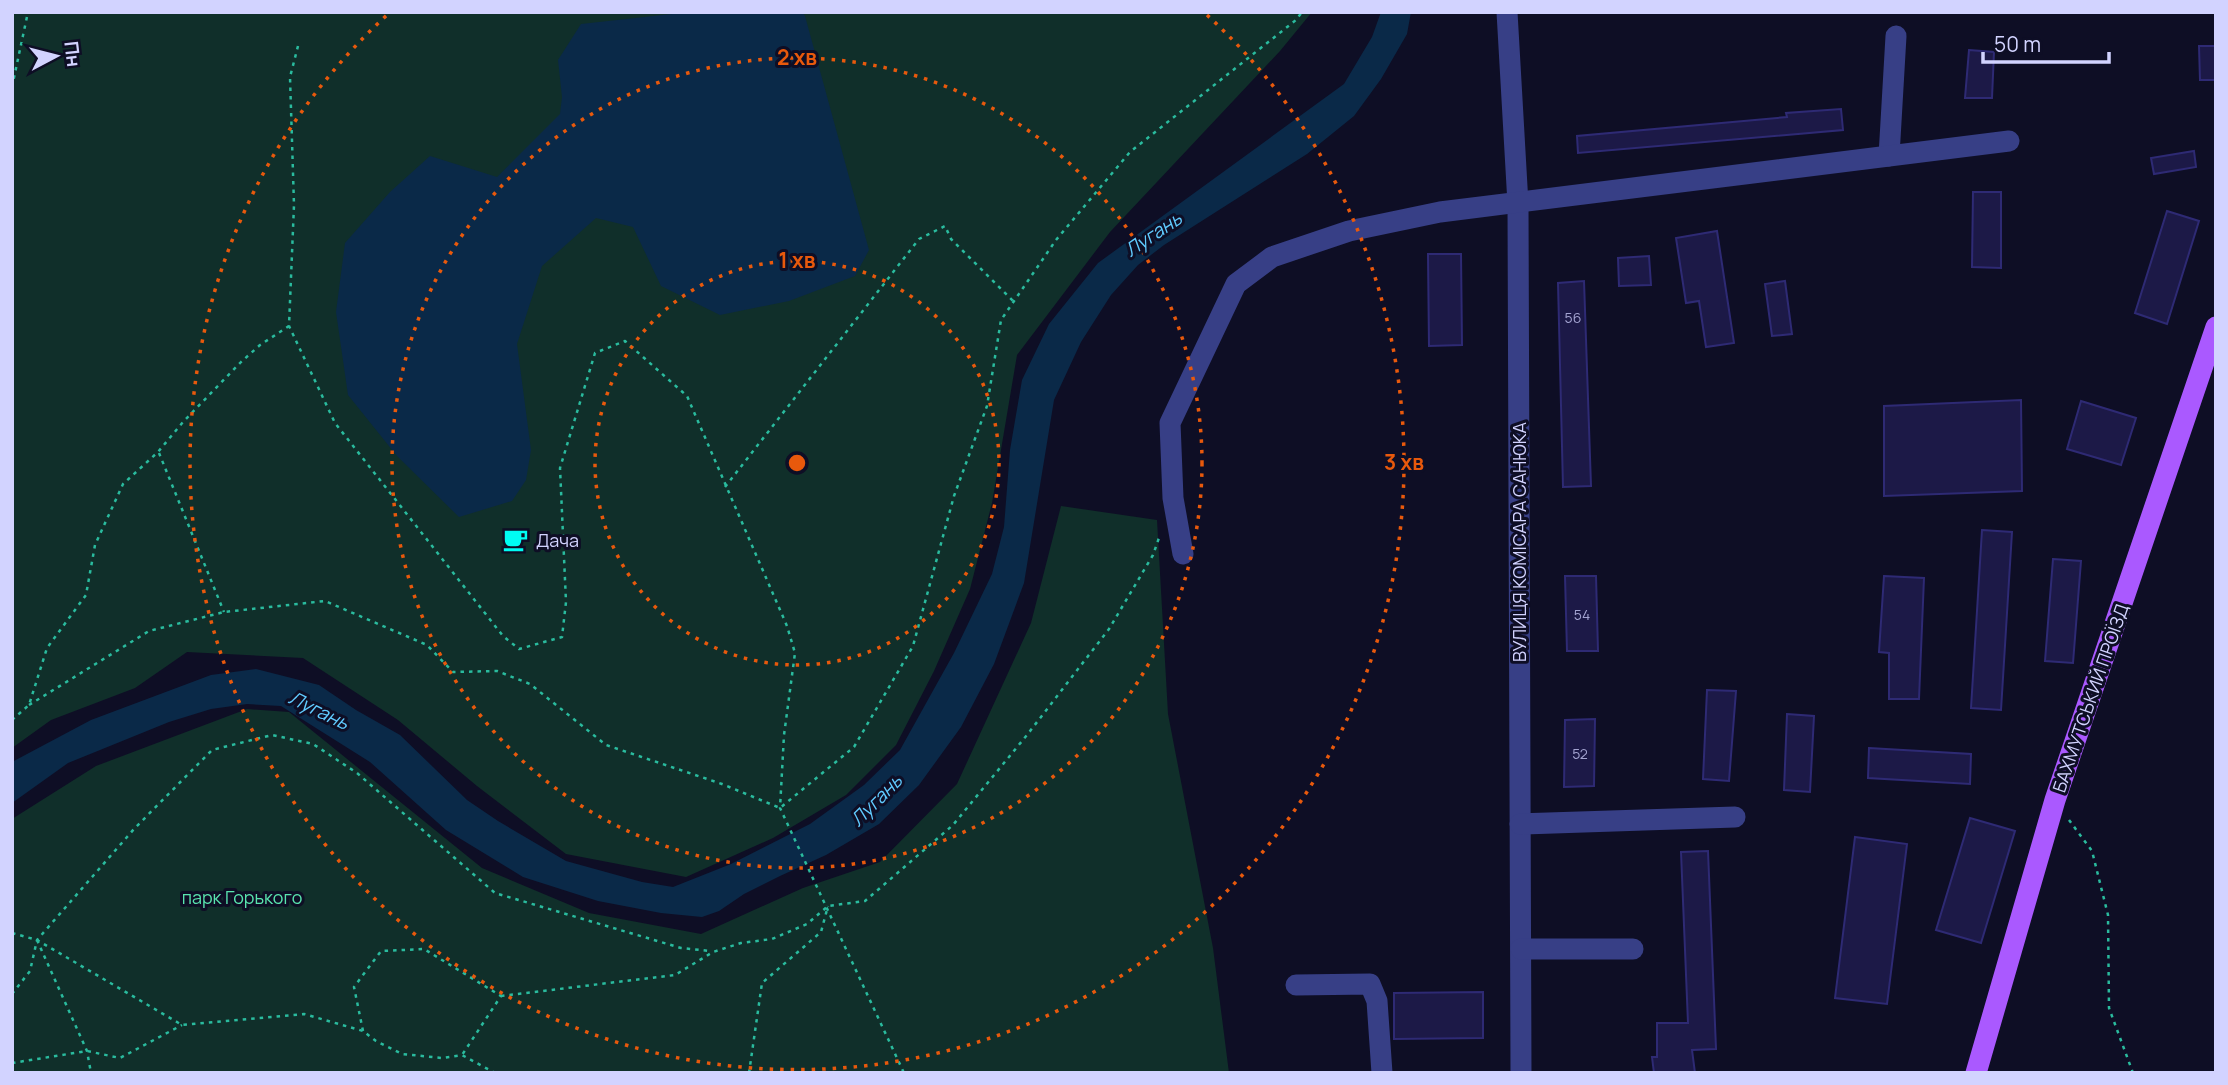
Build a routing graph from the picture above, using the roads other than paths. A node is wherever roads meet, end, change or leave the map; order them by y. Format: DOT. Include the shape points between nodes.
graph roads {
  1 [pos="1507,12"];
  2 [pos="1896,36"];
  3 [pos="2009,141"];
  4 [pos="1889,156"];
  5 [pos="1518,204"];
  6 [pos="2216,327"];
  7 [pos="1182,554"];
  8 [pos="1735,817"];
  9 [pos="1520,824"];
  10 [pos="1521,948"];
  11 [pos="1633,949"];
  12 [pos="1296,985"];
  13 [pos="1382,1073"];
  14 [pos="1521,1073"];
  15 [pos="1976,1073"];
  1 -- 5 [label="street, ВУЛИЦЯ КОМІСАРА САНЮКА"];
  2 -- 4 [label="street"];
  3 -- 4 [label="street"];
  4 -- 5 [label="street"];
  5 -- 7 [label="street" via="1440,212 1349,231 1272,257 1236,284 1170,423"];
  5 -- 9 [label="street, ВУЛИЦЯ КОМІСАРА САНЮКА"];
  6 -- 15 [label="main road, БАХМУТСЬКИЙ ПРОЇЗД" via="2055,800"];
  8 -- 9 [label="street"];
  9 -- 10 [label="street, ВУЛИЦЯ КОМІСАРА САНЮКА"];
  10 -- 11 [label="street"];
  10 -- 14 [label="street, ВУЛИЦЯ КОМІСАРА САНЮКА"];
  12 -- 13 [label="street" via="1370,984 1377,1001"];
}
